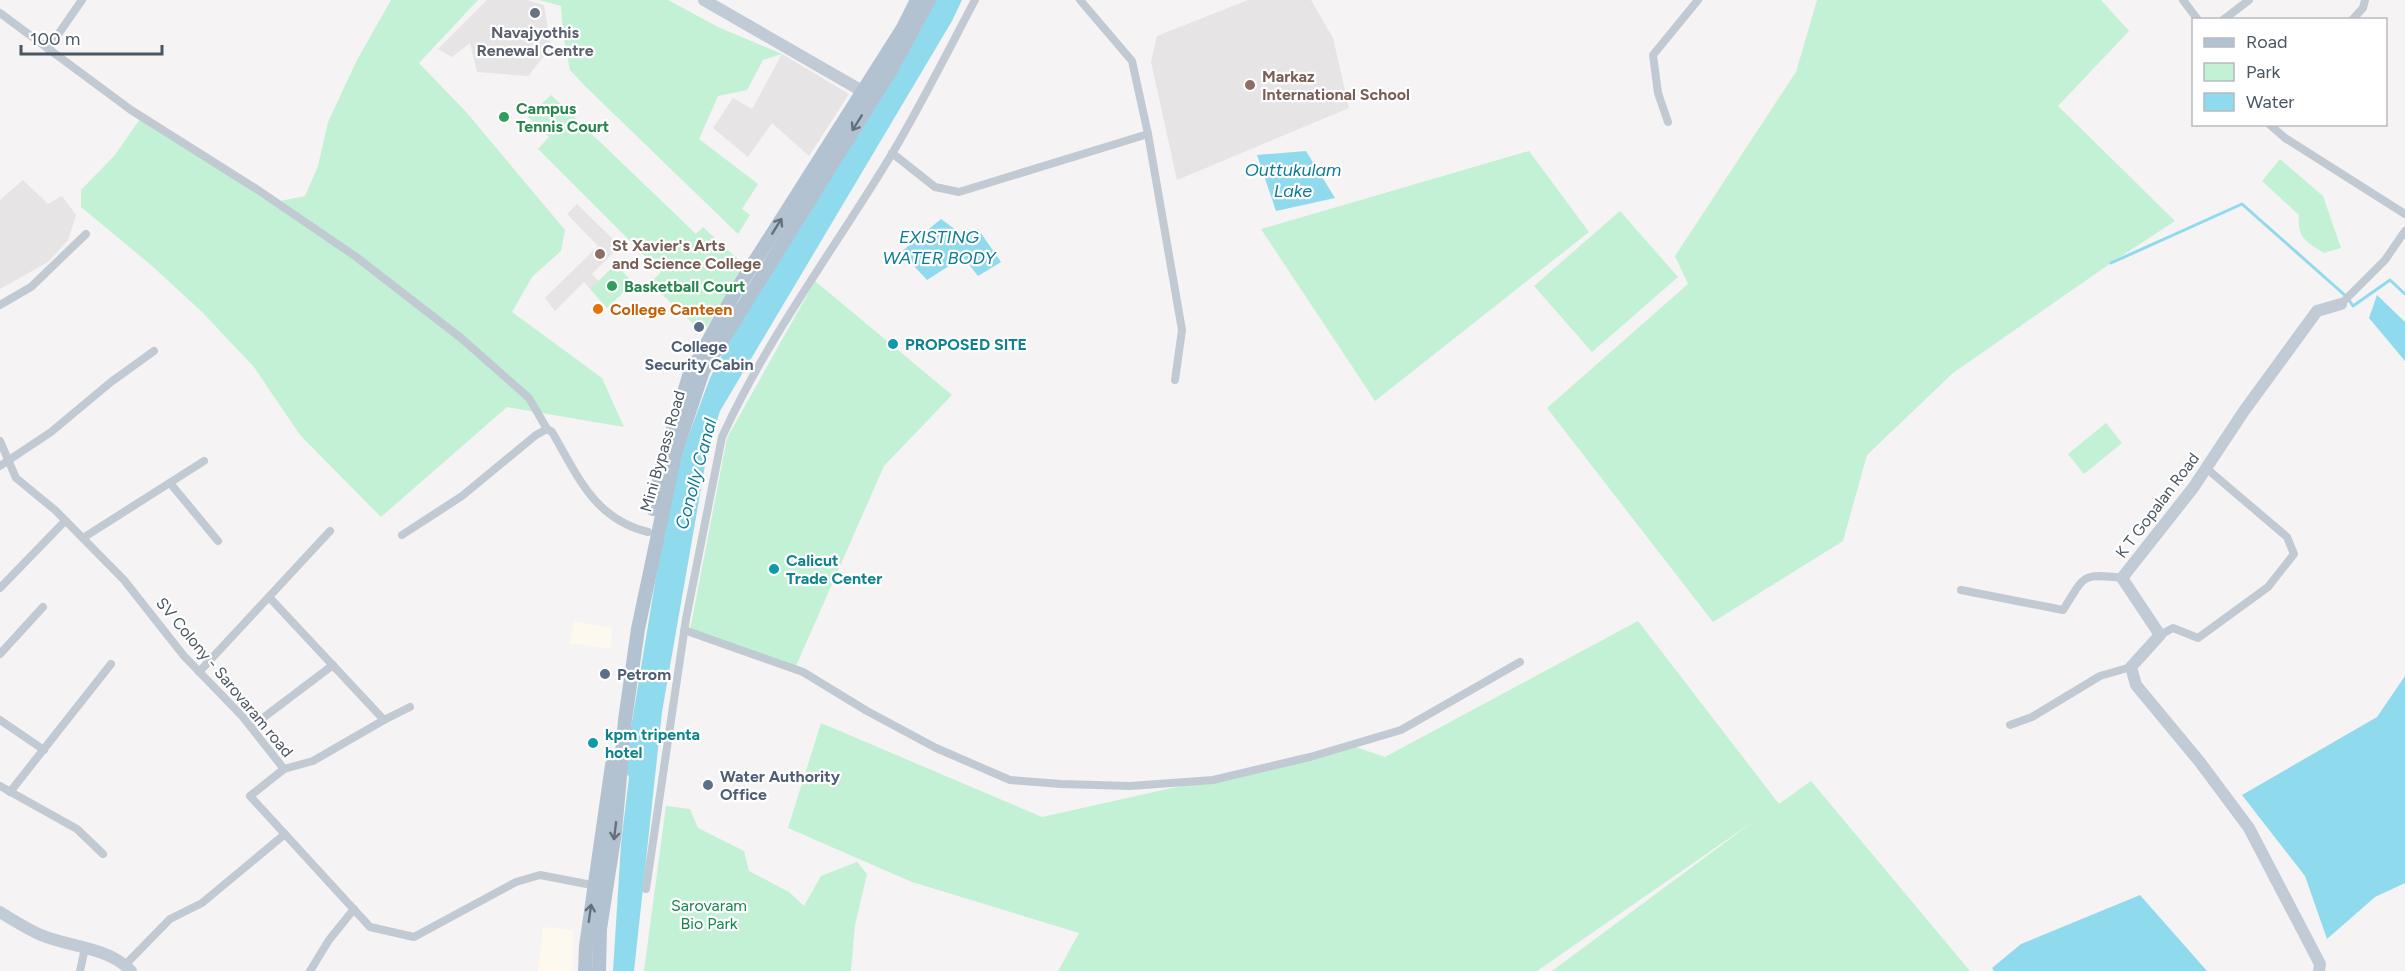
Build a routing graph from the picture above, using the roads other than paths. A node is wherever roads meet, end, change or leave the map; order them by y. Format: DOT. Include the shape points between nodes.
graph roads {
  1 [pos="82,0"];
  2 [pos="704,0"];
  3 [pos="917,0"];
  4 [pos="928,0"];
  5 [pos="975,0"];
  6 [pos="1080,0"];
  7 [pos="1698,0"];
  8 [pos="2182,0"];
  9 [pos="2248,0"];
  10 [pos="2365,0"];
  11 [pos="724,5"];
  12 [pos="0,13"];
  13 [pos="2196,18"];
  14 [pos="2226,18"];
  15 [pos="2354,18"];
  16 [pos="48,49"];
  17 [pos="868,94"];
  18 [pos="1668,122"];
  19 [pos="2272,126"];
  20 [pos="1148,134"];
  21 [pos="892,153"];
  22 [pos="2405,214"];
  23 [pos="2405,231"];
  24 [pos="86,234"];
  25 [pos="2341,304"];
  26 [pos="0,305"];
  27 [pos="154,351"];
  28 [pos="1175,380"];
  29 [pos="546,429"];
  30 [pos="0,441"];
  31 [pos="8,460"];
  32 [pos="204,461"];
  33 [pos="0,466"];
  34 [pos="2206,468"];
  35 [pos="170,483"];
  36 [pos="65,520"];
  37 [pos="330,531"];
  38 [pos="648,532"];
  39 [pos="402,535"];
  40 [pos="83,538"];
  41 [pos="218,541"];
  42 [pos="2122,578"];
  43 [pos="0,588"];
  44 [pos="1962,590"];
  45 [pos="269,597"];
  46 [pos="43,607"];
  47 [pos="684,630"];
  48 [pos="2160,635"];
  49 [pos="0,654"];
  50 [pos="1520,662"];
  51 [pos="111,664"];
  52 [pos="333,665"];
  53 [pos="2131,667"];
  54 [pos="199,672"];
  55 [pos="410,707"];
  56 [pos="0,720"];
  57 [pos="384,720"];
  58 [pos="2010,725"];
  59 [pos="250,727"];
  60 [pos="44,750"];
  61 [pos="284,769"];
  62 [pos="0,786"];
  63 [pos="10,792"];
  64 [pos="285,834"];
  65 [pos="103,854"];
  66 [pos="600,886"];
  67 [pos="646,889"];
  68 [pos="354,909"];
  69 [pos="0,912"];
  70 [pos="85,948"];
  71 [pos="128,968"];
  72 [pos="80,971"];
  73 [pos="310,971"];
  74 [pos="585,971"];
  75 [pos="599,971"];
  76 [pos="2319,971"];
  1 -- 16 [label="street"];
  2 -- 11 [label="street"];
  3 -- 17 [label="main road, Mini Bypass Road"];
  4 -- 17 [label="main road, Mini Bypass Road"];
  5 -- 21 [label="street"];
  6 -- 20 [label="street" via="1132,61"];
  7 -- 18 [label="street" via="1653,55 1658,93"];
  8 -- 13 [label="street"];
  9 -- 14 [label="street"];
  10 -- 15 [label="street"];
  11 -- 17 [label="street"];
  12 -- 16 [label="street"];
  16 -- 29 [label="street" via="131,110 355,256 461,338 529,398"];
  38 -- 17 [label="main road, Mini Bypass Road, one-way" via="663,462 689,375 734,294"];
  17 -- 66 [label="main road, Mini Bypass Road, one-way" via="703,371 675,454 638,629 615,832"];
  19 -- 22 [label="street"];
  20 -- 21 [label="street" via="959,192 935,187"];
  20 -- 28 [label="street" via="1182,330"];
  21 -- 47 [label="street" via="811,278 722,437"];
  23 -- 25 [label="street, K T Gopalan Road" via="2385,260"];
  24 -- 26 [label="street" via="31,287"];
  25 -- 34 [label="street, K T Gopalan Road" via="2317,311"];
  27 -- 31 [label="street" via="51,432"];
  29 -- 38 [label="street" via="552,432 592,498 606,513 628,527"];
  29 -- 39 [label="street" via="462,496"];
  30 -- 31 [label="street, SV Colony - Sarovaram road"];
  31 -- 33 [label="street"];
  31 -- 36 [label="street, SV Colony - Sarovaram road" via="16,478"];
  32 -- 35 [label="street"];
  34 -- 42 [label="street, K T Gopalan Road"];
  34 -- 48 [label="street" via="2287,537 2294,554 2268,587 2198,638 2173,628"];
  35 -- 40 [label="street"];
  35 -- 41 [label="street"];
  36 -- 40 [label="street, SV Colony - Sarovaram road"];
  36 -- 43 [label="street"];
  37 -- 45 [label="street"];
  38 -- 66 [label="main road, Mini Bypass Road"];
  40 -- 54 [label="street, SV Colony - Sarovaram road" via="124,580"];
  42 -- 44 [label="street" via="2089,576 2082,580 2063,610"];
  42 -- 48 [label="street, K T Gopalan Road"];
  45 -- 52 [label="street"];
  45 -- 54 [label="street"];
  46 -- 49 [label="street"];
  47 -- 50 [label="street" via="803,672 936,748 1010,780 1073,784 1130,786 1213,780 1310,757 1401,730"];
  47 -- 67 [label="street"];
  48 -- 53 [label="street"];
  51 -- 60 [label="street"];
  52 -- 57 [label="street"];
  52 -- 59 [label="street"];
  53 -- 58 [label="street" via="2100,676 2032,717"];
  53 -- 76 [label="street" via="2136,685 2249,828 2320,964"];
  54 -- 59 [label="street, SV Colony - Sarovaram road"];
  55 -- 57 [label="street"];
  56 -- 60 [label="street"];
  57 -- 61 [label="street" via="313,761"];
  59 -- 61 [label="street, SV Colony - Sarovaram road"];
  60 -- 63 [label="street"];
  61 -- 64 [label="street, SV Colony - Sarovaram road" via="250,796"];
  62 -- 63 [label="street"];
  63 -- 65 [label="street" via="77,829"];
  64 -- 68 [label="street, SV Colony - Sarovaram road"];
  64 -- 71 [label="street" via="202,903 170,919"];
  66 -- 68 [label="street, SV Colony - Sarovaram road" via="540,875 516,882 414,937 370,927"];
  74 -- 66 [label="main road, Mini Bypass Road, one-way" via="585,946"];
  66 -- 75 [label="main road, Mini Bypass Road"];
  68 -- 73 [label="street"];
  69 -- 70 [label="street" via="41,935"];
  70 -- 71 [label="street"];
  70 -- 72 [label="street"];
}
